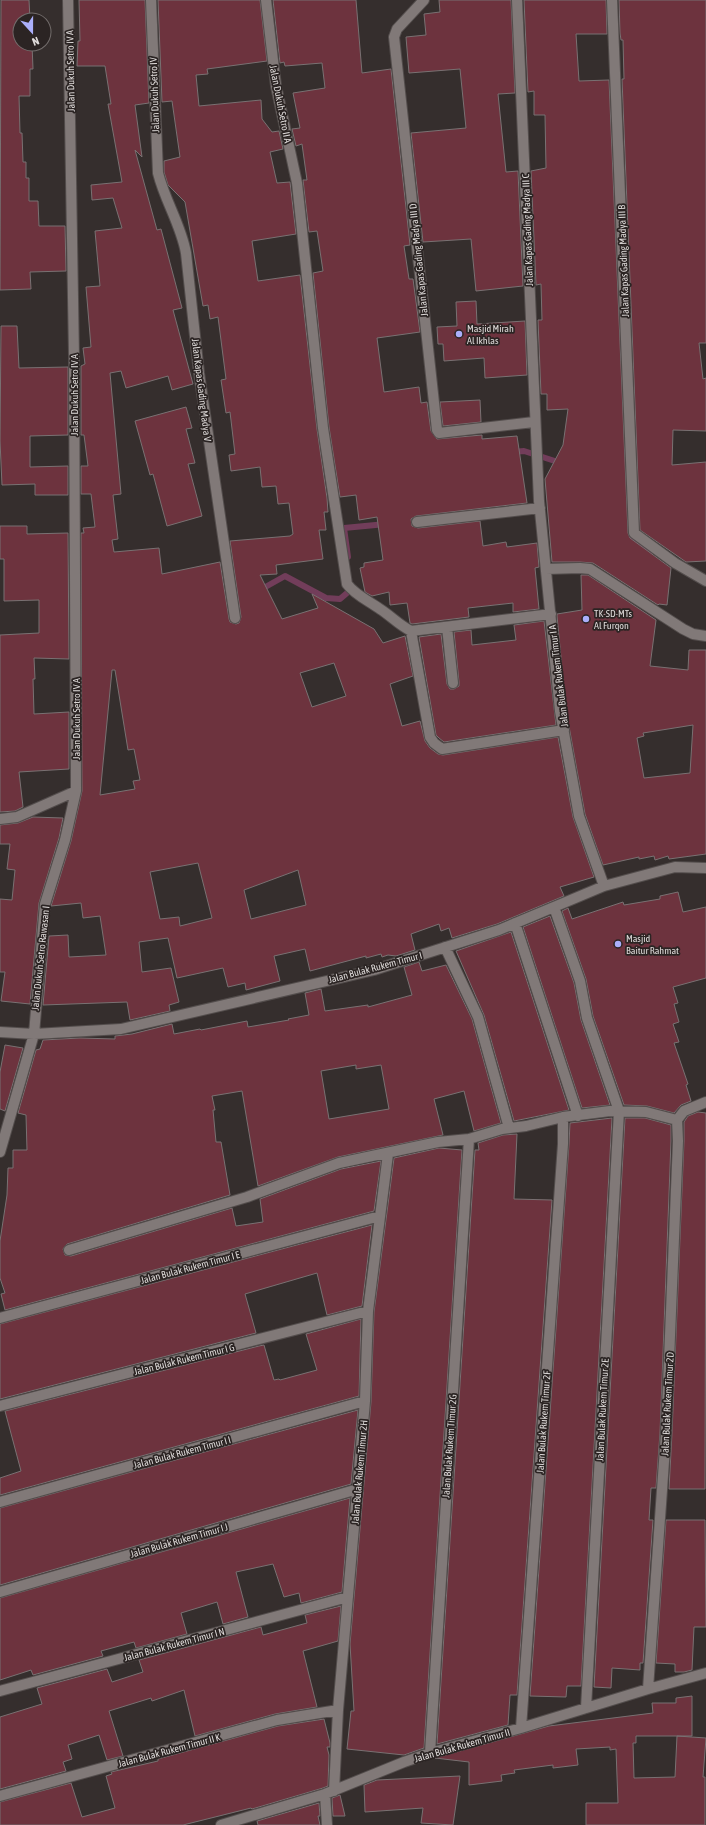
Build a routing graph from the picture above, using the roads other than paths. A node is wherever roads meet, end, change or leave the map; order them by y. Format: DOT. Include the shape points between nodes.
graph roads {
  1 [pos="68,0"];
  2 [pos="151,0"];
  3 [pos="266,0"];
  4 [pos="424,0"];
  5 [pos="517,0"];
  6 [pos="612,0"];
  7 [pos="162,188"];
  8 [pos="534,422"];
  9 [pos="536,460"];
  10 [pos="540,508"];
  11 [pos="417,522"];
  12 [pos="546,569"];
  13 [pos="706,580"];
  14 [pos="551,614"];
  15 [pos="235,618"];
  16 [pos="447,627"];
  17 [pos="412,632"];
  18 [pos="706,636"];
  19 [pos="453,683"];
  20 [pos="564,730"];
  21 [pos="76,791"];
  22 [pos="0,819"];
  23 [pos="706,868"];
  24 [pos="604,886"];
  25 [pos="554,907"];
  26 [pos="515,923"];
  27 [pos="445,947"];
  28 [pos="0,1032"];
  29 [pos="34,1034"];
  30 [pos="706,1102"];
  31 [pos="619,1111"];
  32 [pos="578,1116"];
  33 [pos="563,1117"];
  34 [pos="677,1120"];
  35 [pos="508,1128"];
  36 [pos="469,1139"];
  37 [pos="0,1152"];
  38 [pos="388,1154"];
  39 [pos="380,1216"];
  40 [pos="69,1250"];
  41 [pos="368,1311"];
  42 [pos="0,1318"];
  43 [pos="364,1401"];
  44 [pos="0,1406"];
  45 [pos="358,1488"];
  46 [pos="0,1502"];
  47 [pos="0,1592"];
  48 [pos="348,1597"];
  49 [pos="706,1673"];
  50 [pos="648,1688"];
  51 [pos="0,1690"];
  52 [pos="586,1708"];
  53 [pos="338,1710"];
  54 [pos="521,1728"];
  55 [pos="430,1753"];
  56 [pos="329,1792"];
  57 [pos="0,1796"];
  58 [pos="221,1825"];
  59 [pos="327,1825"];
  1 -- 21 [label="street, Jalan Dukuh Setro IV A" via="74,357"];
  2 -- 7 [label="street, Jalan Dukuh Setro IV" via="156,158"];
  3 -- 17 [label="street, Jalan Dukuh Setro II A" via="276,86 297,183 323,428 347,584 353,591"];
  4 -- 8 [label="street, Jalan Kapas Gading Madya III D" via="397,29 394,37 437,430 439,433"];
  5 -- 8 [label="street, Jalan Kapas Gading Madya III C"];
  6 -- 13 [label="street, Jalan Kapas Gading Madya III B" via="634,533 677,564"];
  7 -- 15 [label="street, Jalan Kapas Gading Madya V" via="186,253 199,373"];
  8 -- 9 [label="street, Jalan Kapas Gading Madya III C"];
  9 -- 10 [label="street, Jalan Bulak Rukem Timur I A"];
  10 -- 11 [label="street"];
  10 -- 12 [label="street, Jalan Bulak Rukem Timur I A"];
  12 -- 14 [label="street, Jalan Bulak Rukem Timur I A"];
  12 -- 18 [label="street" via="590,569 683,629"];
  14 -- 16 [label="street"];
  14 -- 20 [label="street, Jalan Bulak Rukem Timur I A"];
  16 -- 17 [label="street"];
  16 -- 19 [label="street"];
  17 -- 20 [label="street" via="425,716 430,737 438,747 442,749"];
  20 -- 24 [label="street, Jalan Bulak Rukem Timur I A" via="579,816"];
  21 -- 22 [label="street" via="17,817"];
  21 -- 29 [label="street, Jalan Dukuh Setro Rawasan I" via="65,840 45,904"];
  23 -- 24 [label="street, Jalan Bulak Rukem Timur I" via="675,867"];
  24 -- 25 [label="street, Jalan Bulak Rukem Timur I"];
  25 -- 26 [label="street, Jalan Bulak Rukem Timur I"];
  25 -- 31 [label="street" via="580,981 587,1018"];
  26 -- 27 [label="street, Jalan Bulak Rukem Timur I"];
  26 -- 32 [label="street"];
  27 -- 29 [label="street, Jalan Bulak Rukem Timur I" via="374,970 121,1029"];
  27 -- 35 [label="street" via="478,1017"];
  28 -- 29 [label="street, Jalan Bulak Rukem Timur I"];
  29 -- 37 [label="street, Jalan Dukuh Setro Rawasan I"];
  30 -- 34 [label="street" via="684,1111"];
  31 -- 32 [label="street"];
  31 -- 34 [label="street" via="646,1112"];
  31 -- 52 [label="street, Jalan Bulak Rukem Timur 2E"];
  32 -- 33 [label="street"];
  33 -- 35 [label="street"];
  33 -- 54 [label="street, Jalan Bulak Rukem Timur 2F" via="563,1152"];
  34 -- 50 [label="street, Jalan Bulak Rukem Timur 2D" via="666,1425"];
  35 -- 36 [label="street"];
  36 -- 38 [label="street" via="438,1142"];
  36 -- 55 [label="street, Jalan Bulak Rukem Timur 2G"];
  38 -- 39 [label="street, Jalan Bulak Rukem Timur 2H"];
  38 -- 40 [label="street" via="339,1163 247,1197"];
  39 -- 41 [label="street, Jalan Bulak Rukem Timur 2H"];
  39 -- 42 [label="street, Jalan Bulak Rukem Timur I E"];
  41 -- 43 [label="street, Jalan Bulak Rukem Timur 2H"];
  41 -- 44 [label="street, Jalan Bulak Rukem Timur I G"];
  43 -- 45 [label="street, Jalan Bulak Rukem Timur 2H"];
  43 -- 46 [label="street, Jalan Bulak Rukem Timur I I"];
  45 -- 47 [label="street, Jalan Bulak Rukem Timur I J"];
  45 -- 48 [label="street, Jalan Bulak Rukem Timur 2H"];
  48 -- 51 [label="street, Jalan Bulak Rukem Timur I N"];
  48 -- 53 [label="street, Jalan Bulak Rukem Timur 2H"];
  49 -- 50 [label="street, Jalan Bulak Rukem Timur II"];
  50 -- 52 [label="street, Jalan Bulak Rukem Timur II"];
  52 -- 54 [label="street, Jalan Bulak Rukem Timur II"];
  53 -- 56 [label="street, Jalan Bulak Rukem Timur 2H"];
  53 -- 57 [label="street, Jalan Bulak Rukem Timur II K" via="277,1720"];
  54 -- 55 [label="street, Jalan Bulak Rukem Timur II"];
  55 -- 56 [label="street, Jalan Bulak Rukem Timur II"];
  56 -- 58 [label="street, Jalan Bulak Rukem Timur II"];
  56 -- 59 [label="street, Jalan Bulak Rukem Timur 2H"];
}
